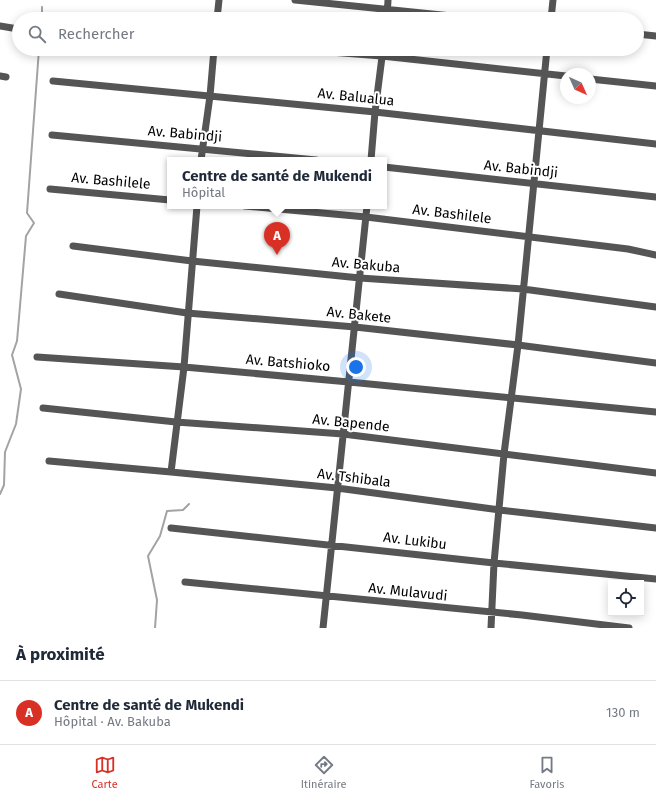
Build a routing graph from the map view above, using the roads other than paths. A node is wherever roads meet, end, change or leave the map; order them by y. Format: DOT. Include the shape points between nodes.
graph roads {
  1 [pos="219,0"];
  2 [pos="295,0"];
  3 [pos="388,0"];
  4 [pos="553,0"];
  5 [pos="388,10"];
  6 [pos="218,12"];
  7 [pos="409,12"];
  8 [pos="552,12"];
  9 [pos="0,26"];
  10 [pos="12,28"];
  11 [pos="644,35"];
  12 [pos="656,36"];
  13 [pos="213,56"];
  14 [pos="382,56"];
  15 [pos="405,56"];
  16 [pos="546,56"];
  17 [pos="544,74"];
  18 [pos="560,75"];
  19 [pos="596,80"];
  20 [pos="53,81"];
  21 [pos="656,86"];
  22 [pos="210,96"];
  23 [pos="375,112"];
  24 [pos="540,130"];
  25 [pos="52,135"];
  26 [pos="656,144"];
  27 [pos="202,149"];
  28 [pos="201,157"];
  29 [pos="285,157"];
  30 [pos="371,157"];
  31 [pos="387,167"];
  32 [pos="534,184"];
  33 [pos="50,189"];
  34 [pos="656,197"];
  35 [pos="167,200"];
  36 [pos="197,209"];
  37 [pos="281,209"];
  38 [pos="367,209"];
  39 [pos="366,216"];
  40 [pos="528,237"];
  41 [pos="73,246"];
  42 [pos="656,254"];
  43 [pos="192,261"];
  44 [pos="360,278"];
  45 [pos="523,288"];
  46 [pos="59,294"];
  47 [pos="656,307"];
  48 [pos="187,313"];
  49 [pos="355,327"];
  50 [pos="518,345"];
  51 [pos="37,357"];
  52 [pos="656,362"];
  53 [pos="184,367"];
  54 [pos="349,382"];
  55 [pos="511,398"];
  56 [pos="43,408"];
  57 [pos="656,412"];
  58 [pos="176,422"];
  59 [pos="342,434"];
  60 [pos="504,454"];
  61 [pos="49,461"];
  62 [pos="171,472"];
  63 [pos="656,472"];
  64 [pos="337,488"];
  65 [pos="500,510"];
  66 [pos="172,528"];
  67 [pos="656,528"];
  68 [pos="331,544"];
  69 [pos="494,563"];
  70 [pos="656,579"];
  71 [pos="185,582"];
  72 [pos="327,597"];
  73 [pos="492,613"];
  74 [pos="323,628"];
  75 [pos="491,628"];
  76 [pos="629,628"];
  1 -- 6 [label="street"];
  2 -- 5 [label="street"];
  3 -- 5 [label="street"];
  4 -- 8 [label="street"];
  5 -- 7 [label="street"];
  9 -- 10 [label="street"];
  11 -- 12 [label="street"];
  13 -- 22 [label="street"];
  14 -- 23 [label="street"];
  15 -- 17 [label="street"];
  16 -- 17 [label="street"];
  17 -- 18 [label="street"];
  17 -- 24 [label="street"];
  19 -- 21 [label="street"];
  20 -- 22 [label="street, Av. Balualua"];
  22 -- 23 [label="street, Av. Balualua"];
  22 -- 27 [label="street"];
  23 -- 24 [label="street, Av. Balualua"];
  23 -- 30 [label="street"];
  24 -- 26 [label="street, Av. Balualua"];
  24 -- 32 [label="street"];
  25 -- 27 [label="street, Av. Babindji"];
  27 -- 28 [label="street"];
  27 -- 29 [label="street, Av. Babindji"];
  31 -- 32 [label="street, Av. Babindji"];
  32 -- 34 [label="street, Av. Babindji"];
  32 -- 40 [label="street"];
  33 -- 35 [label="street, Av. Bashilele"];
  36 -- 43 [label="street"];
  37 -- 39 [label="street, Av. Bashilele"];
  38 -- 39 [label="street"];
  39 -- 40 [label="street, Av. Bashilele"];
  39 -- 44 [label="street"];
  40 -- 42 [label="street, Av. Bashilele"];
  40 -- 45 [label="street"];
  41 -- 43 [label="street, Av. Bakuba"];
  43 -- 44 [label="street, Av. Bakuba"];
  43 -- 48 [label="street"];
  44 -- 45 [label="street, Av. Bakuba"];
  44 -- 49 [label="street"];
  45 -- 47 [label="street, Av. Bakuba"];
  45 -- 50 [label="street"];
  46 -- 48 [label="street, Av. Bakete"];
  48 -- 49 [label="street, Av. Bakete"];
  48 -- 53 [label="street"];
  49 -- 50 [label="street, Av. Bakete"];
  49 -- 54 [label="street"];
  50 -- 52 [label="street, Av. Bakete"];
  50 -- 55 [label="street"];
  51 -- 53 [label="street, Av. Batshioko"];
  53 -- 54 [label="street, Av. Batshioko"];
  53 -- 58 [label="street"];
  54 -- 55 [label="street, Av. Batshioko"];
  54 -- 59 [label="street"];
  55 -- 57 [label="street, Av. Batshioko"];
  55 -- 60 [label="street"];
  56 -- 58 [label="street, Av. Bapende"];
  58 -- 59 [label="street, Av. Bapende"];
  58 -- 62 [label="street"];
  59 -- 60 [label="street, Av. Bapende"];
  59 -- 64 [label="street"];
  60 -- 63 [label="street, Av. Bapende"];
  60 -- 65 [label="street"];
  61 -- 62 [label="street, Av. Tshibala"];
  62 -- 64 [label="street, Av. Tshibala"];
  64 -- 65 [label="street, Av. Tshibala"];
  64 -- 68 [label="street"];
  65 -- 67 [label="street, Av. Tshibala"];
  65 -- 69 [label="street"];
  66 -- 68 [label="street, Av. Lukibu"];
  68 -- 69 [label="street, Av. Lukibu"];
  68 -- 72 [label="street"];
  69 -- 70 [label="street, Av. Lukibu"];
  69 -- 73 [label="street"];
  71 -- 72 [label="street, Av. Mulavudi"];
  72 -- 73 [label="street, Av. Mulavudi"];
  72 -- 74 [label="street"];
  73 -- 75 [label="street"];
  73 -- 76 [label="street, Av. Mulavudi"];
}
